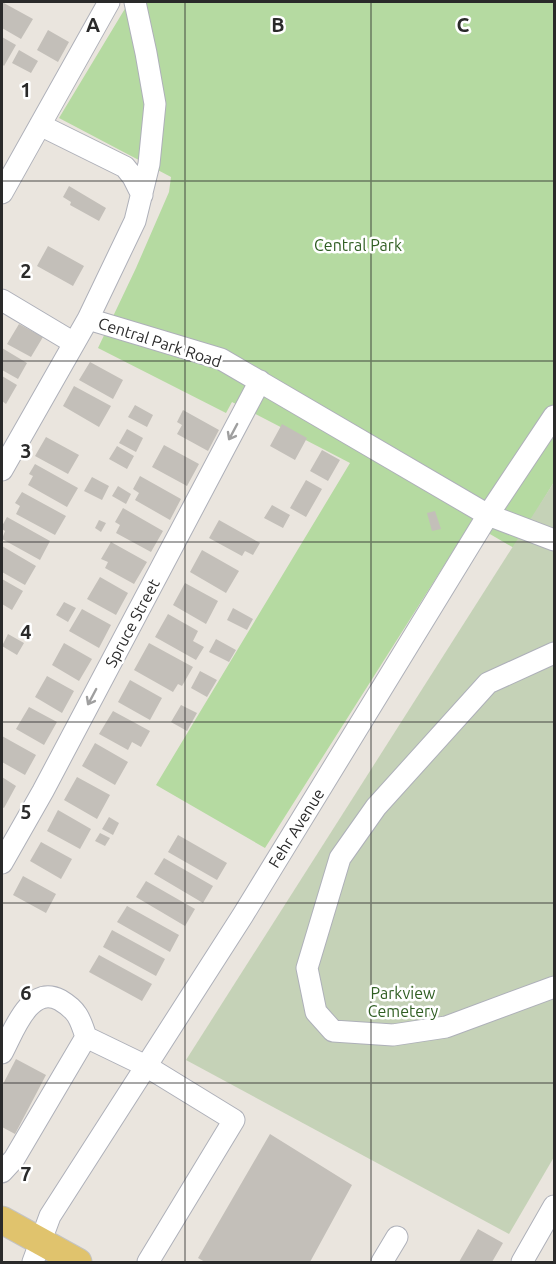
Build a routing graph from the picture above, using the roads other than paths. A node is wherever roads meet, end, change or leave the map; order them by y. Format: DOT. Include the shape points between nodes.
graph roads {
  1 [pos="109,2"];
  2 [pos="135,2"];
  3 [pos="40,125"];
  4 [pos="2,193"];
  5 [pos="142,195"];
  6 [pos="2,300"];
  7 [pos="88,319"];
  8 [pos="74,343"];
  9 [pos="260,381"];
  10 [pos="555,416"];
  11 [pos="2,470"];
  12 [pos="488,515"];
  13 [pos="555,540"];
  14 [pos="555,653"];
  15 [pos="2,863"];
  16 [pos="555,987"];
  17 [pos="86,1037"];
  18 [pos="2,1053"];
  19 [pos="146,1066"];
  20 [pos="2,1172"];
  21 [pos="555,1206"];
  22 [pos="2,1220"];
  23 [pos="397,1237"];
  24 [pos="37,1252"];
  25 [pos="78,1263"];
  26 [pos="148,1263"];
  27 [pos="382,1263"];
  28 [pos="522,1263"];
  1 -- 3 [label="street"];
  2 -- 5 [label="street, Central Park Road" via="155,104"];
  3 -- 4 [label="street"];
  3 -- 5 [label="street" via="125,167"];
  5 -- 7 [label="street, Central Park Road" via="135,221"];
  6 -- 8 [label="street"];
  7 -- 8 [label="street"];
  7 -- 9 [label="street, Central Park Road" via="221,359"];
  8 -- 11 [label="street"];
  9 -- 12 [label="street, Central Park Road"];
  9 -- 15 [label="street, Spruce Street, one-way"];
  10 -- 12 [label="street, Fehr Avenue"];
  12 -- 13 [label="street, Central Park Road"];
  12 -- 19 [label="street, Fehr Avenue"];
  14 -- 16 [label="street" via="488,683 376,807 340,858 307,968 316,1012 333,1031 393,1035 446,1028"];
  17 -- 18 [label="street" via="72,1007 53,997 39,998 28,1005"];
  17 -- 19 [label="street"];
  17 -- 20 [label="street" via="14,1159"];
  19 -- 24 [label="street, Fehr Avenue" via="50,1216"];
  19 -- 26 [label="street" via="234,1120"];
  21 -- 28 [label="street"];
  22 -- 24 [label="main road"];
  23 -- 27 [label="street"];
  24 -- 25 [label="main road"];
}
